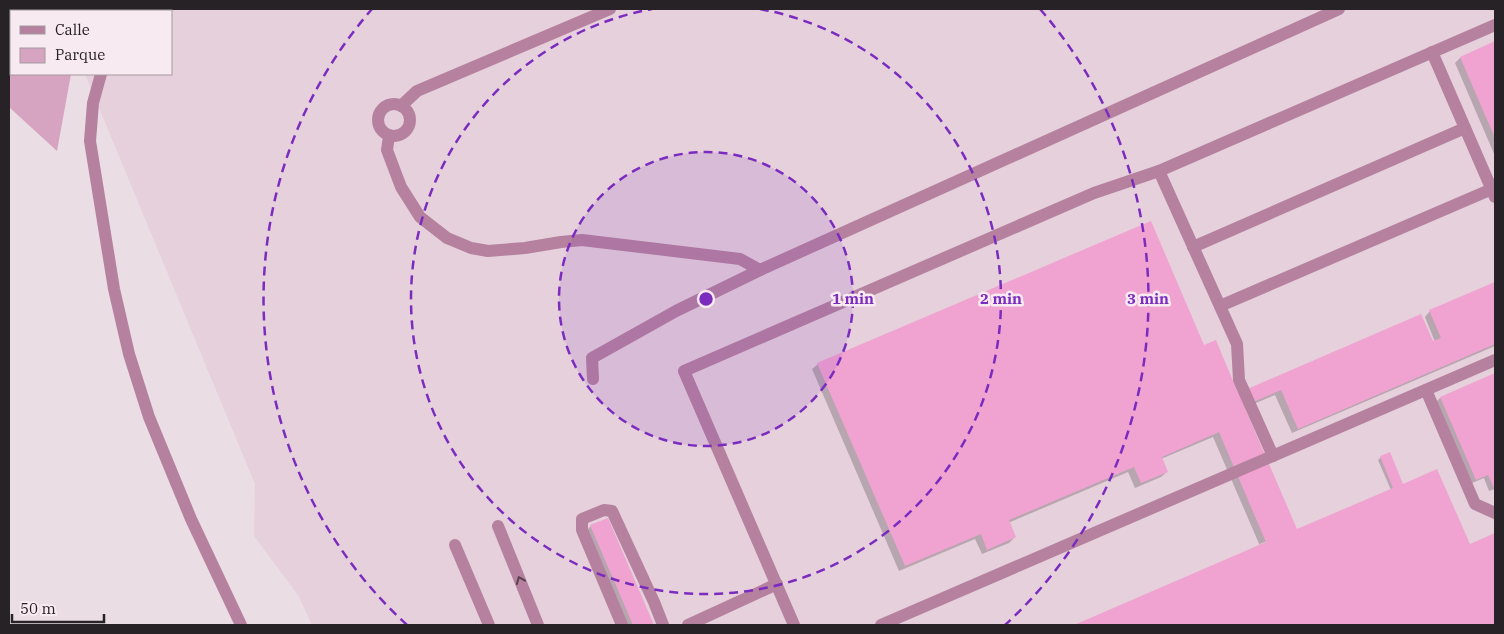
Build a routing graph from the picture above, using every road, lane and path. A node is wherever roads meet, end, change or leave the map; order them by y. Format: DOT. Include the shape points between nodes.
graph roads {
  1 [pos="610,9"];
  2 [pos="1340,9"];
  3 [pos="1495,25"];
  4 [pos="1432,52"];
  5 [pos="101,75"];
  6 [pos="401,106"];
  7 [pos="1465,128"];
  8 [pos="389,136"];
  9 [pos="1159,171"];
  10 [pos="1494,193"];
  11 [pos="1193,247"];
  12 [pos="760,270"];
  13 [pos="1220,306"];
  14 [pos="1495,360"];
  15 [pos="593,379"];
  16 [pos="1426,390"];
  17 [pos="1273,456"];
  18 [pos="1495,513"];
  19 [pos="498,526"];
  20 [pos="455,545"];
  21 [pos="776,584"];
  22 [pos="888,624"];
  23 [pos="241,625"];
  24 [pos="489,625"];
  25 [pos="538,625"];
  26 [pos="622,625"];
  27 [pos="663,625"];
  28 [pos="688,625"];
  29 [pos="794,625"];
  1 -- 6 [label="street" via="417,91"];
  2 -- 12 [label="street"];
  3 -- 4 [label="street"];
  4 -- 7 [label="street"];
  4 -- 9 [label="street"];
  5 -- 23 [label="street" via="93,103 90,141 114,289 129,354 149,417 184,502"];
  6 -- 8 [label="street" via="410,117 408,128 400,135"];
  6 -- 8 [label="street" via="393,104 380,113 380,129"];
  7 -- 10 [label="street"];
  7 -- 11 [label="street"];
  8 -- 12 [label="street" via="387,150 401,186 420,217 447,238 471,248 488,251 582,240 740,259"];
  9 -- 11 [label="street"];
  9 -- 21 [label="street" via="1094,194 684,371"];
  10 -- 13 [label="street"];
  11 -- 13 [label="street"];
  12 -- 15 [label="street" via="676,311 592,358"];
  13 -- 17 [label="street" via="1237,344 1239,380"];
  14 -- 16 [label="street"];
  16 -- 17 [label="street"];
  16 -- 18 [label="street" via="1475,504"];
  17 -- 22 [label="street"];
  25 -- 19 [label="street, one-way"];
  20 -- 24 [label="street"];
  21 -- 28 [label="street"];
  21 -- 29 [label="street"];
  26 -- 27 [label="street" via="582,530 582,519 604,510 612,511"];
}
